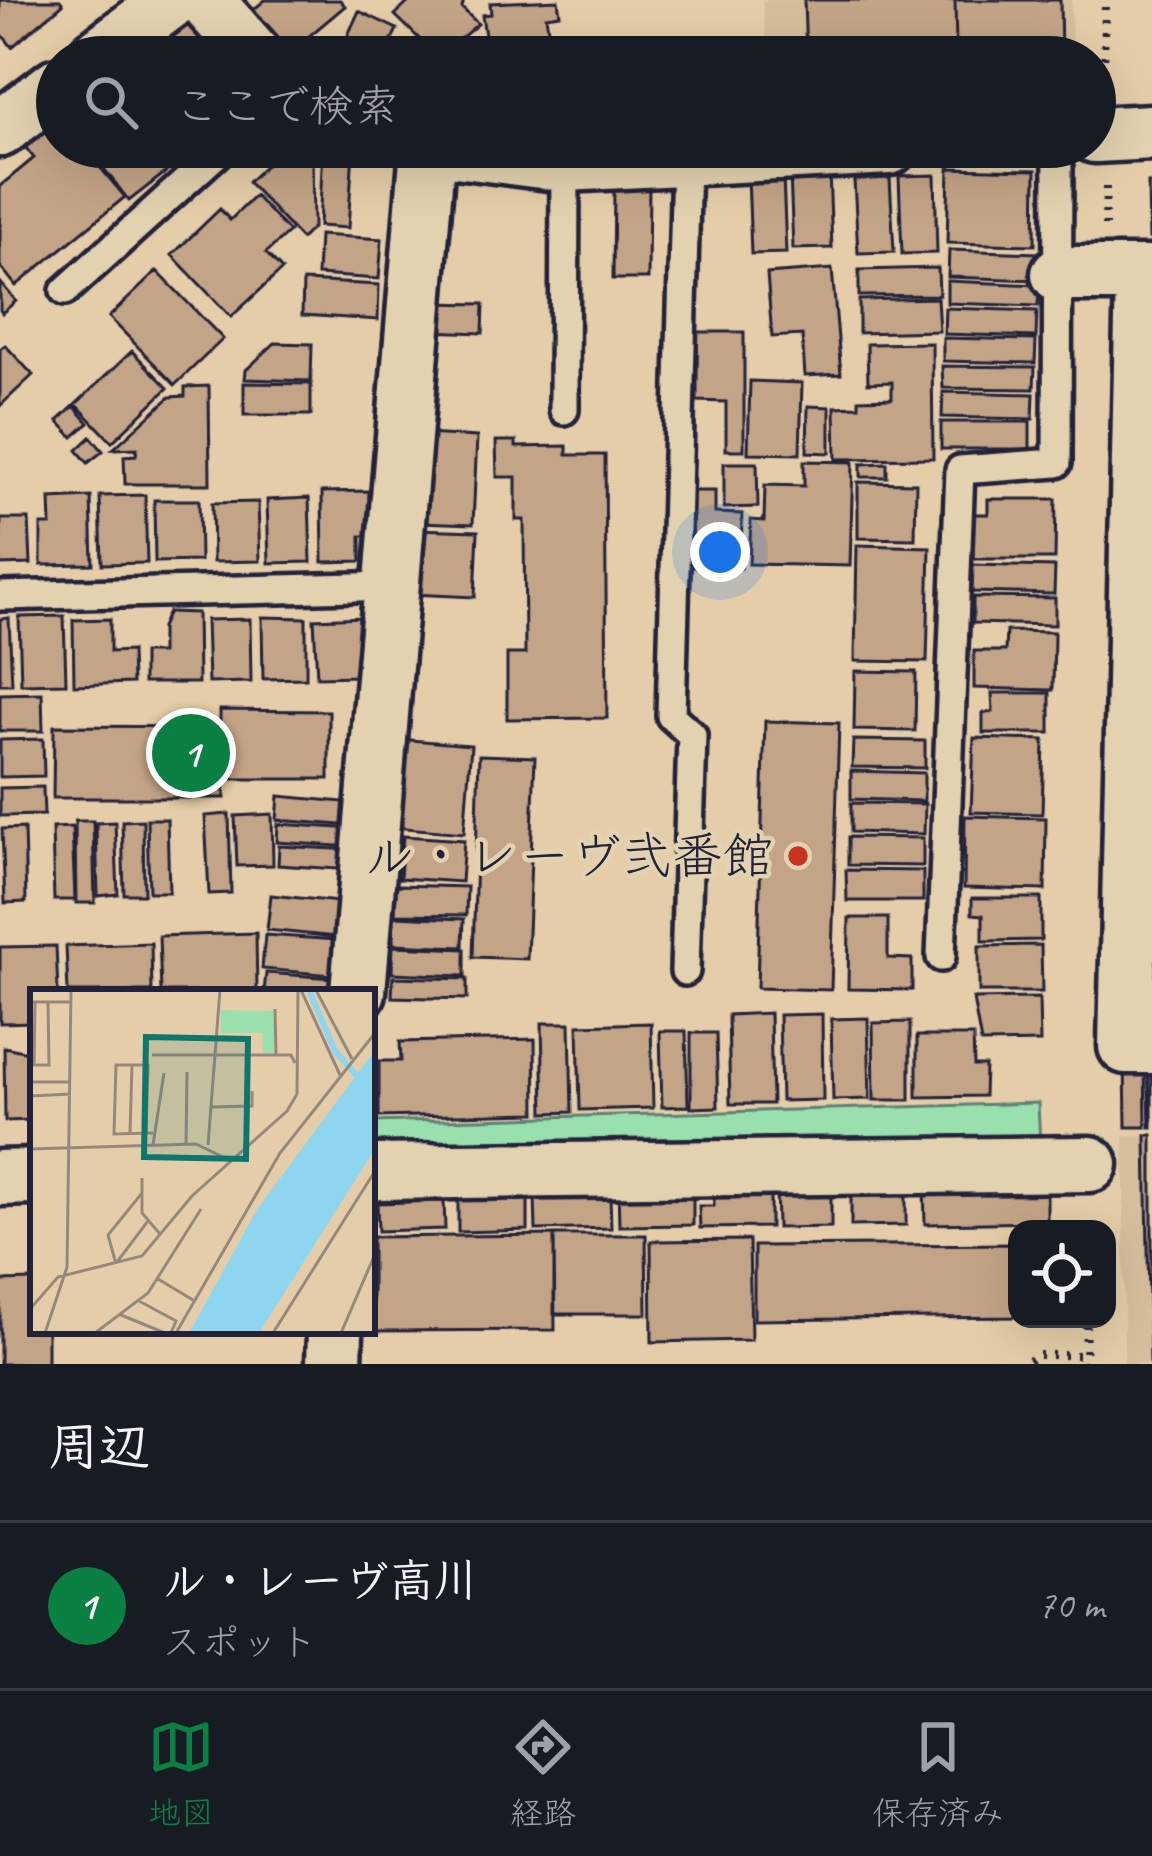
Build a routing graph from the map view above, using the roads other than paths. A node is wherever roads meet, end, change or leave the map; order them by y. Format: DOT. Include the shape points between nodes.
graph roads {
  1 [pos="172,0"];
  2 [pos="205,0"];
  3 [pos="124,36"];
  4 [pos="237,36"];
  5 [pos="36,102"];
  6 [pos="1116,122"];
  7 [pos="0,129"];
  8 [pos="1152,133"];
  9 [pos="201,168"];
  10 [pos="429,168"];
  11 [pos="565,168"];
  12 [pos="686,168"];
  13 [pos="1058,168"];
  14 [pos="1059,274"];
  15 [pos="1147,274"];
  16 [pos="65,291"];
  17 [pos="564,410"];
  18 [pos="394,586"];
  19 [pos="0,596"];
  20 [pos="941,958"];
  21 [pos="685,970"];
  22 [pos="358,989"];
  23 [pos="1152,1046"];
  24 [pos="1090,1164"];
  25 [pos="375,1172"];
  26 [pos="30,1177"];
  27 [pos="0,1178"];
  28 [pos="335,1334"];
  29 [pos="334,1364"];
  1 -- 3 [label="street"];
  2 -- 4 [label="street"];
  5 -- 7 [label="street"];
  6 -- 8 [label="street"];
  9 -- 16 [label="lane"];
  10 -- 18 [label="street"];
  11 -- 17 [label="lane"];
  12 -- 21 [label="lane" via="671,716 692,735"];
  13 -- 14 [label="lane"];
  14 -- 15 [label="street"];
  14 -- 20 [label="lane" via="1057,463 960,470"];
  15 -- 23 [label="street" via="1126,1046"];
  18 -- 19 [label="lane"];
  18 -- 22 [label="street"];
  24 -- 25 [label="street"];
  26 -- 27 [label="street"];
  28 -- 29 [label="street"];
}
